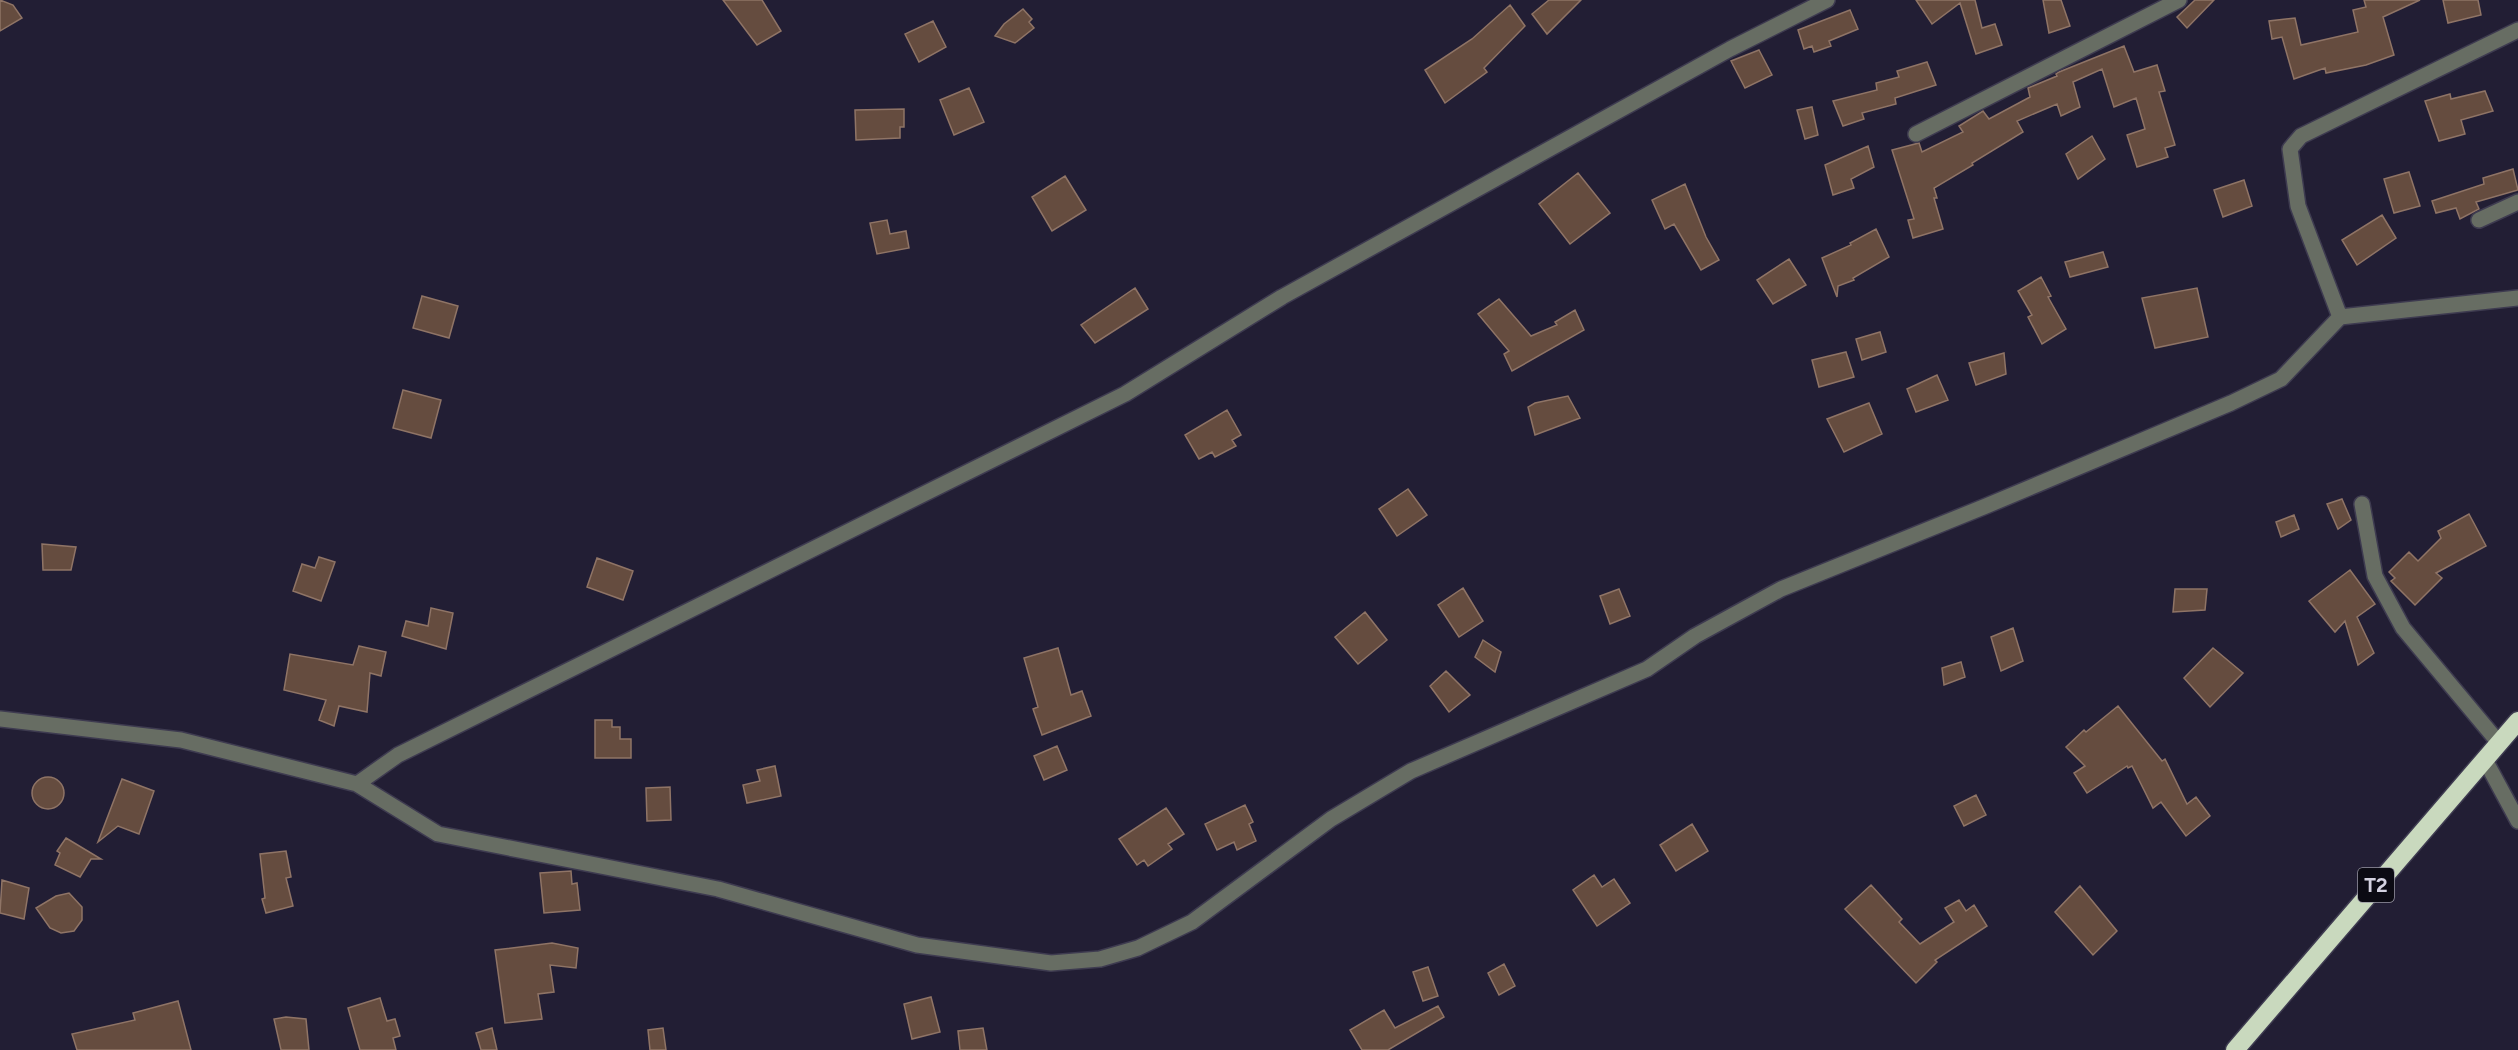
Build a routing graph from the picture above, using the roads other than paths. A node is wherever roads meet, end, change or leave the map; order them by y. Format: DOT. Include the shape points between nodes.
graph roads {
  1 [pos="1827,0"];
  2 [pos="2179,0"];
  3 [pos="2518,30"];
  4 [pos="1916,134"];
  5 [pos="2518,202"];
  6 [pos="2479,220"];
  7 [pos="2518,298"];
  8 [pos="2340,317"];
  9 [pos="2362,504"];
  10 [pos="0,719"];
  11 [pos="2518,721"];
  12 [pos="2499,743"];
  13 [pos="2485,760"];
  14 [pos="357,784"];
  15 [pos="2518,821"];
  16 [pos="2235,1050"];
  1 -- 14 [label="street" via="1292,291 1125,394 398,755"];
  2 -- 4 [label="street"];
  3 -- 8 [label="street" via="2301,136 2290,149 2298,206"];
  5 -- 6 [label="street"];
  7 -- 8 [label="street"];
  8 -- 14 [label="street" via="2282,379 1781,589 1695,636 1647,669 1412,771 1331,819 1192,922 1138,948 1100,959 1051,963 917,945 718,889 438,834"];
  9 -- 12 [label="street" via="2375,576 2403,628"];
  10 -- 14 [label="street" via="181,740"];
  11 -- 12 [label="highway, T2"];
  12 -- 13 [label="highway, T2"];
  13 -- 15 [label="street"];
  13 -- 16 [label="highway, T2"];
}
